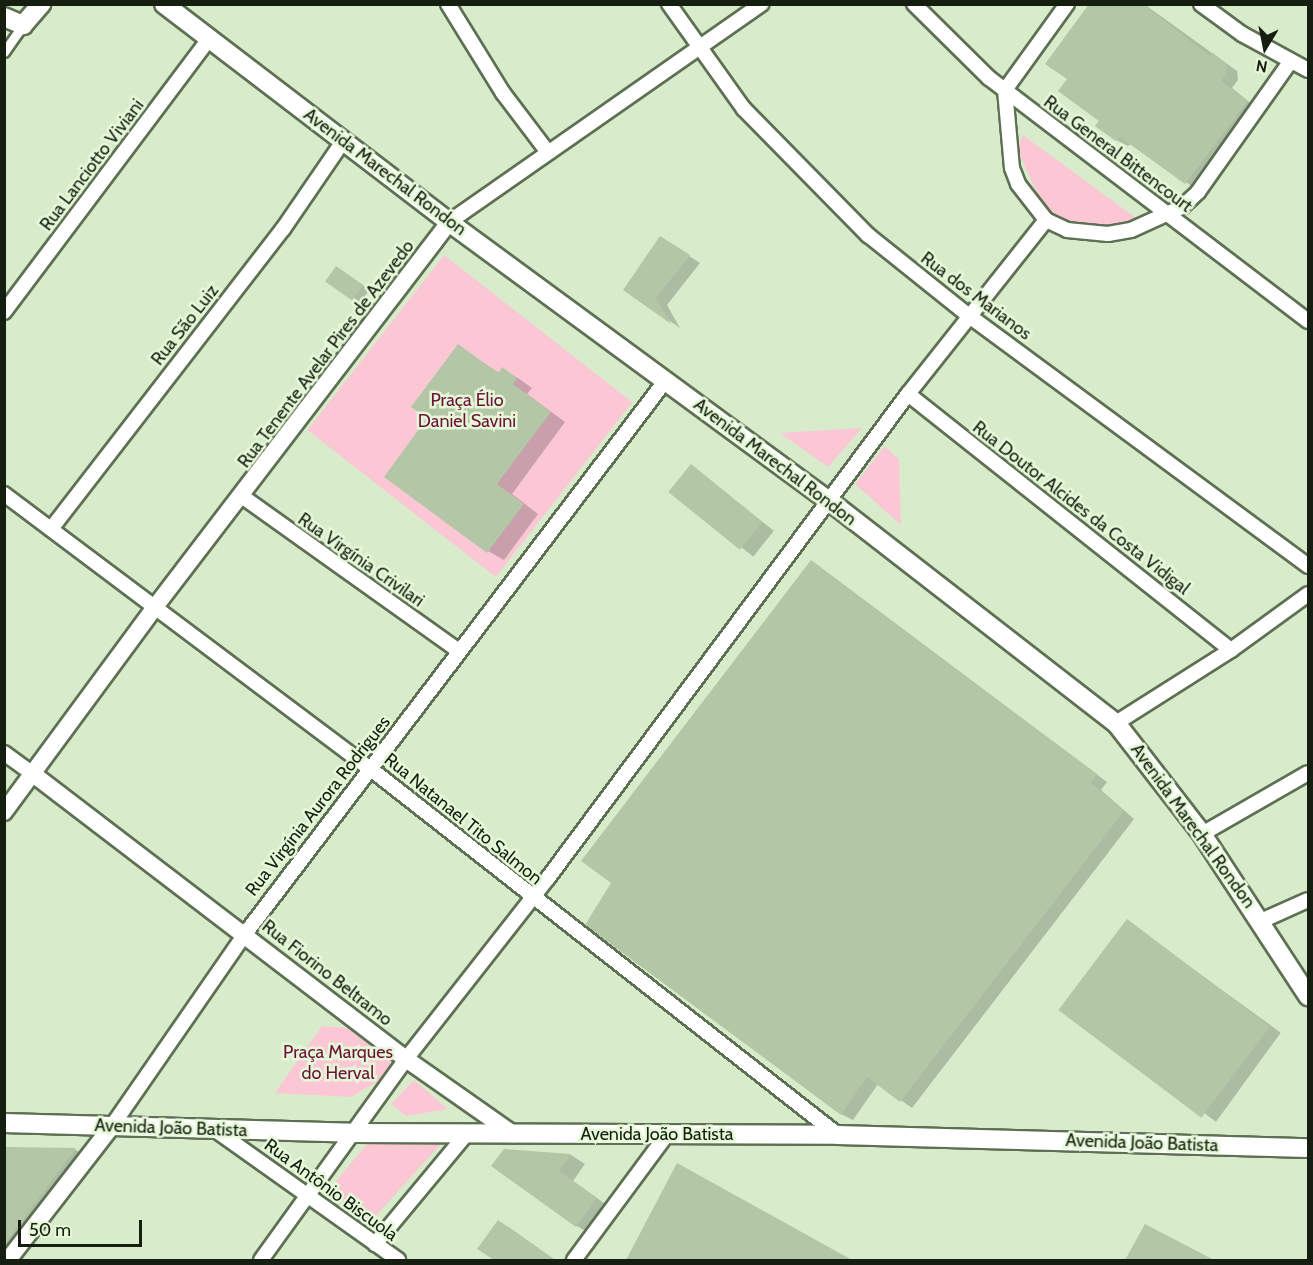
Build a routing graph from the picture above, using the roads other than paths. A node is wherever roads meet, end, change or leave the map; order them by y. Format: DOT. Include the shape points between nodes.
graph roads {
  1 [pos="41,4"];
  2 [pos="164,4"];
  3 [pos="448,4"];
  4 [pos="669,4"];
  5 [pos="761,4"];
  6 [pos="914,4"];
  7 [pos="1067,4"];
  8 [pos="1202,5"];
  9 [pos="4,17"];
  10 [pos="24,25"];
  11 [pos="209,39"];
  12 [pos="698,49"];
  13 [pos="4,52"];
  14 [pos="1290,62"];
  15 [pos="1308,70"];
  16 [pos="1005,90"];
  17 [pos="344,140"];
  18 [pos="547,151"];
  19 [pos="1168,214"];
  20 [pos="1046,220"];
  21 [pos="449,222"];
  22 [pos="4,312"];
  23 [pos="968,315"];
  24 [pos="1308,321"];
  25 [pos="666,380"];
  26 [pos="908,394"];
  27 [pos="4,494"];
  28 [pos="243,497"];
  29 [pos="828,500"];
  30 [pos="51,529"];
  31 [pos="1308,566"];
  32 [pos="1308,594"];
  33 [pos="155,607"];
  34 [pos="1231,650"];
  35 [pos="459,651"];
  36 [pos="1116,723"];
  37 [pos="4,753"];
  38 [pos="372,770"];
  39 [pos="1308,773"];
  40 [pos="33,774"];
  41 [pos="4,813"];
  42 [pos="1202,834"];
  43 [pos="532,898"];
  44 [pos="1308,900"];
  45 [pos="1261,921"];
  46 [pos="244,934"];
  47 [pos="1308,996"];
  48 [pos="406,1059"];
  49 [pos="4,1123"];
  50 [pos="112,1126"];
  51 [pos="214,1129"];
  52 [pos="353,1133"];
  53 [pos="467,1133"];
  54 [pos="668,1133"];
  55 [pos="513,1134"];
  56 [pos="838,1135"];
  57 [pos="1308,1148"];
  58 [pos="308,1196"];
  59 [pos="375,1244"];
  60 [pos="8,1260"];
  61 [pos="261,1260"];
  62 [pos="398,1260"];
  63 [pos="574,1260"];
  1 -- 10 [label="main road"];
  2 -- 11 [label="main road, Avenida Marechal Rondon"];
  3 -- 18 [label="street" via="503,93"];
  4 -- 12 [label="street, Rua dos Marianos"];
  5 -- 12 [label="street, Rua Tenente Avelar Pires de Azevedo"];
  6 -- 16 [label="street, Rua General Bittencourt"];
  7 -- 16 [label="street"];
  8 -- 14 [label="street"];
  9 -- 10 [label="main road"];
  10 -- 13 [label="street"];
  11 -- 17 [label="main road, Avenida Marechal Rondon"];
  11 -- 22 [label="street, Rua Lanciotto Viviani"];
  12 -- 18 [label="street, Rua Tenente Avelar Pires de Azevedo"];
  12 -- 23 [label="street, Rua dos Marianos" via="744,109 796,166 868,235"];
  14 -- 15 [label="street"];
  14 -- 19 [label="street" via="1198,192"];
  16 -- 19 [label="street, Rua General Bittencourt"];
  16 -- 20 [label="street" via="1012,168 1029,202"];
  17 -- 21 [label="main road, Avenida Marechal Rondon"];
  17 -- 30 [label="street, Rua São Luiz" via="283,229"];
  18 -- 21 [label="street, Rua Tenente Avelar Pires de Azevedo"];
  19 -- 20 [label="street" via="1131,230 1108,234 1067,230"];
  19 -- 24 [label="street, Rua General Bittencourt"];
  20 -- 23 [label="street"];
  21 -- 25 [label="main road, Avenida Marechal Rondon"];
  21 -- 28 [label="street, Rua Tenente Avelar Pires de Azevedo"];
  23 -- 26 [label="street"];
  23 -- 31 [label="street, Rua dos Marianos"];
  25 -- 29 [label="main road, Avenida Marechal Rondon"];
  25 -- 35 [label="street, Rua Virgínia Aurora Rodrigues"];
  26 -- 29 [label="street"];
  26 -- 34 [label="street, Rua Doutor Alcides da Costa Vidigal"];
  27 -- 30 [label="street, Rua Natanael Tito Salmon"];
  28 -- 33 [label="street, Rua Tenente Avelar Pires de Azevedo"];
  28 -- 35 [label="street, Rua Virgínia Crivilari"];
  29 -- 36 [label="main road, Avenida Marechal Rondon"];
  29 -- 43 [label="street"];
  30 -- 33 [label="street, Rua Natanael Tito Salmon"];
  32 -- 34 [label="street"];
  33 -- 38 [label="street, Rua Natanael Tito Salmon"];
  33 -- 40 [label="street, Rua Tenente Avelar Pires de Azevedo"];
  34 -- 36 [label="street"];
  35 -- 38 [label="street, Rua Virgínia Aurora Rodrigues"];
  36 -- 42 [label="main road, Avenida Marechal Rondon"];
  37 -- 40 [label="street, Rua Fiorino Beltramo"];
  38 -- 43 [label="street, Rua Natanael Tito Salmon"];
  38 -- 46 [label="street, Rua Virgínia Aurora Rodrigues"];
  39 -- 42 [label="street"];
  40 -- 41 [label="street, Rua Tenente Avelar Pires de Azevedo"];
  40 -- 46 [label="street, Rua Fiorino Beltramo"];
  42 -- 45 [label="main road, Avenida Marechal Rondon"];
  43 -- 48 [label="street"];
  43 -- 56 [label="street, Rua Natanael Tito Salmon"];
  44 -- 45 [label="street"];
  45 -- 47 [label="main road, Avenida Marechal Rondon"];
  46 -- 48 [label="street, Rua Fiorino Beltramo"];
  46 -- 50 [label="street, Rua Virgínia Aurora Rodrigues"];
  48 -- 52 [label="street"];
  48 -- 55 [label="street, Rua Fiorino Beltramo"];
  49 -- 50 [label="main road, Avenida João Batista"];
  50 -- 51 [label="main road, Avenida João Batista"];
  50 -- 60 [label="street, Rua Virgínia Aurora Rodrigues"];
  51 -- 52 [label="main road, Avenida João Batista"];
  51 -- 58 [label="street, Rua Antônio Biscuola"];
  52 -- 53 [label="main road, Avenida João Batista"];
  52 -- 58 [label="street"];
  53 -- 55 [label="main road, Avenida João Batista"];
  53 -- 59 [label="street"];
  54 -- 55 [label="main road, Avenida João Batista"];
  54 -- 56 [label="main road, Avenida João Batista"];
  54 -- 63 [label="street"];
  56 -- 57 [label="main road, Avenida João Batista"];
  58 -- 59 [label="street, Rua Antônio Biscuola"];
  58 -- 61 [label="street"];
  59 -- 62 [label="street, Rua Antônio Biscuola"];
}
